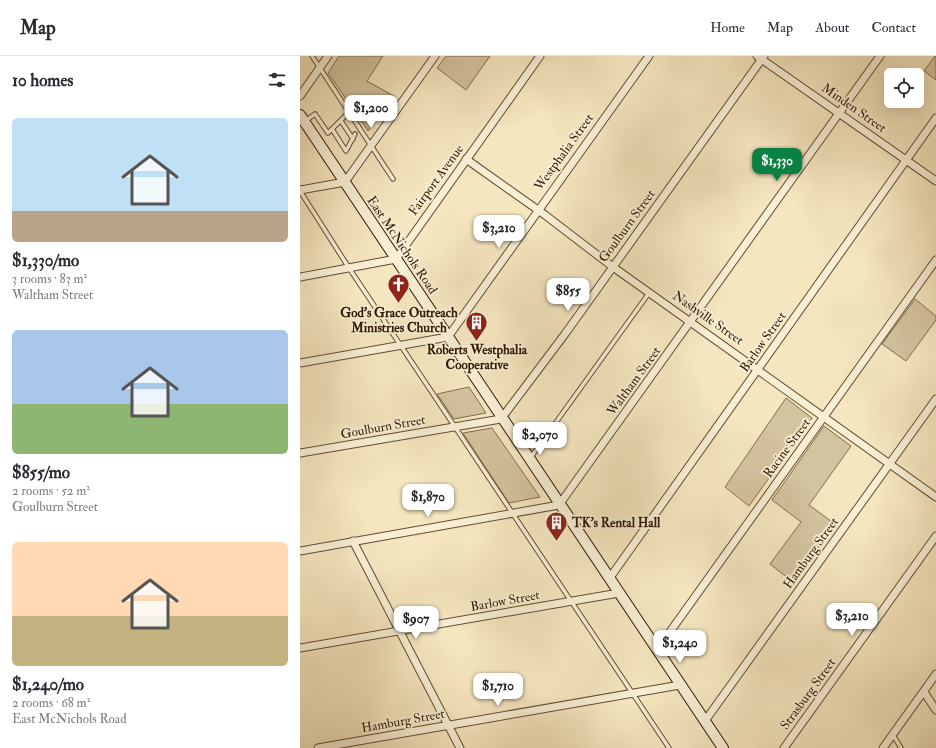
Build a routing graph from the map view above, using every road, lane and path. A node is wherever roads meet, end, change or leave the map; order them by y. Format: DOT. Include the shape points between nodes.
graph roads {
  1 [pos="312,56"];
  2 [pos="328,56"];
  3 [pos="435,56"];
  4 [pos="540,56"];
  5 [pos="649,56"];
  6 [pos="880,56"];
  7 [pos="761,57"];
  8 [pos="320,68"];
  9 [pos="300,96"];
  10 [pos="838,112"];
  11 [pos="346,115"];
  12 [pos="302,118"];
  13 [pos="936,118"];
  14 [pos="341,121"];
  15 [pos="332,129"];
  16 [pos="355,134"];
  17 [pos="353,139"];
  18 [pos="371,145"];
  19 [pos="466,159"];
  20 [pos="906,160"];
  21 [pos="393,179"];
  22 [pos="936,181"];
  23 [pos="345,182"];
  24 [pos="300,191"];
  25 [pos="538,211"];
  26 [pos="396,259"];
  27 [pos="936,260"];
  28 [pos="612,267"];
  29 [pos="349,268"];
  30 [pos="300,277"];
  31 [pos="650,292"];
  32 [pos="691,321"];
  33 [pos="448,337"];
  34 [pos="402,345"];
  35 [pos="300,363"];
  36 [pos="758,369"];
  37 [pos="936,398"];
  38 [pos="824,416"];
  39 [pos="501,419"];
  40 [pos="455,426"];
  41 [pos="300,454"];
  42 [pos="529,460"];
  43 [pos="890,463"];
  44 [pos="936,497"];
  45 [pos="559,505"];
  46 [pos="513,513"];
  47 [pos="936,536"];
  48 [pos="354,541"];
  49 [pos="300,551"];
  50 [pos="609,578"];
  51 [pos="619,593"];
  52 [pos="572,601"];
  53 [pos="400,631"];
  54 [pos="300,648"];
  55 [pos="657,650"];
  56 [pos="936,674"];
  57 [pos="680,685"];
  58 [pos="924,692"];
  59 [pos="632,693"];
  60 [pos="936,710"];
  61 [pos="705,721"];
  62 [pos="449,725"];
  63 [pos="892,735"];
  64 [pos="318,748"];
  65 [pos="460,748"];
  66 [pos="669,748"];
  67 [pos="723,748"];
  68 [pos="784,748"];
  69 [pos="883,748"];
  70 [pos="901,748"];
  1 -- 8 [label="lane"];
  2 -- 8 [label="street"];
  3 -- 18 [label="street"];
  4 -- 19 [label="street, Fairport Avenue"];
  5 -- 25 [label="street, Westphalia Street"];
  6 -- 10 [label="street, Waltham Street"];
  7 -- 10 [label="street, Minden Street"];
  7 -- 28 [label="street, Goulburn Street"];
  8 -- 9 [label="street"];
  8 -- 18 [label="lane"];
  10 -- 20 [label="street, Minden Street"];
  10 -- 32 [label="street, Waltham Street"];
  11 -- 14 [label="lane"];
  12 -- 15 [label="lane" via="315,114 328,132"];
  12 -- 23 [label="street, East McNichols Road"];
  13 -- 20 [label="street, Barlow Street"];
  14 -- 15 [label="lane"];
  14 -- 17 [label="lane"];
  15 -- 17 [label="lane" via="346,151"];
  16 -- 17 [label="lane"];
  18 -- 21 [label="lane"];
  18 -- 23 [label="street"];
  19 -- 25 [label="street, Nashville Street"];
  19 -- 26 [label="street, Fairport Avenue"];
  20 -- 22 [label="street, Minden Street"];
  20 -- 36 [label="street, Barlow Street"];
  23 -- 24 [label="street"];
  23 -- 26 [label="street, East McNichols Road"];
  24 -- 29 [label="lane"];
  25 -- 28 [label="street, Nashville Street"];
  25 -- 33 [label="street, Westphalia Street"];
  26 -- 29 [label="street"];
  26 -- 33 [label="street, East McNichols Road"];
  27 -- 38 [label="street, Racine Street"];
  28 -- 31 [label="street, Nashville Street"];
  28 -- 39 [label="street, Goulburn Street"];
  29 -- 30 [label="street"];
  29 -- 34 [label="lane"];
  31 -- 32 [label="street, Nashville Street"];
  31 -- 42 [label="lane"];
  32 -- 36 [label="street, Nashville Street"];
  32 -- 45 [label="street, Waltham Street"];
  33 -- 34 [label="street"];
  33 -- 39 [label="street, East McNichols Road"];
  34 -- 35 [label="street"];
  34 -- 40 [label="lane"];
  36 -- 38 [label="street, Nashville Street"];
  36 -- 50 [label="street, Barlow Street"];
  37 -- 43 [label="street, Hamburg Street"];
  38 -- 43 [label="street, Nashville Street"];
  38 -- 55 [label="street, Racine Street"];
  39 -- 40 [label="street, Goulburn Street"];
  39 -- 42 [label="street, East McNichols Road"];
  40 -- 41 [label="street, Goulburn Street"];
  40 -- 46 [label="lane"];
  42 -- 45 [label="street, East McNichols Road"];
  43 -- 44 [label="street, Nashville Street"];
  43 -- 61 [label="street, Hamburg Street"];
  45 -- 46 [label="street"];
  45 -- 50 [label="street, East McNichols Road"];
  46 -- 48 [label="street"];
  46 -- 52 [label="lane"];
  47 -- 68 [label="street, Strasburg Street"];
  48 -- 49 [label="street"];
  48 -- 53 [label="street"];
  50 -- 51 [label="street, East McNichols Road"];
  51 -- 52 [label="street, Barlow Street"];
  51 -- 55 [label="street, East McNichols Road"];
  52 -- 53 [label="street, Barlow Street"];
  52 -- 59 [label="lane"];
  53 -- 54 [label="street, Barlow Street"];
  53 -- 62 [label="street"];
  55 -- 57 [label="street, East McNichols Road"];
  56 -- 58 [label="street"];
  57 -- 59 [label="street, Hamburg Street"];
  57 -- 61 [label="street, East McNichols Road"];
  58 -- 60 [label="street"];
  58 -- 63 [label="street"];
  59 -- 62 [label="street, Hamburg Street"];
  59 -- 66 [label="lane"];
  61 -- 67 [label="street, East McNichols Road"];
  62 -- 64 [label="street, Hamburg Street"];
  62 -- 65 [label="street"];
  63 -- 69 [label="street"];
  63 -- 70 [label="lane"];
}
